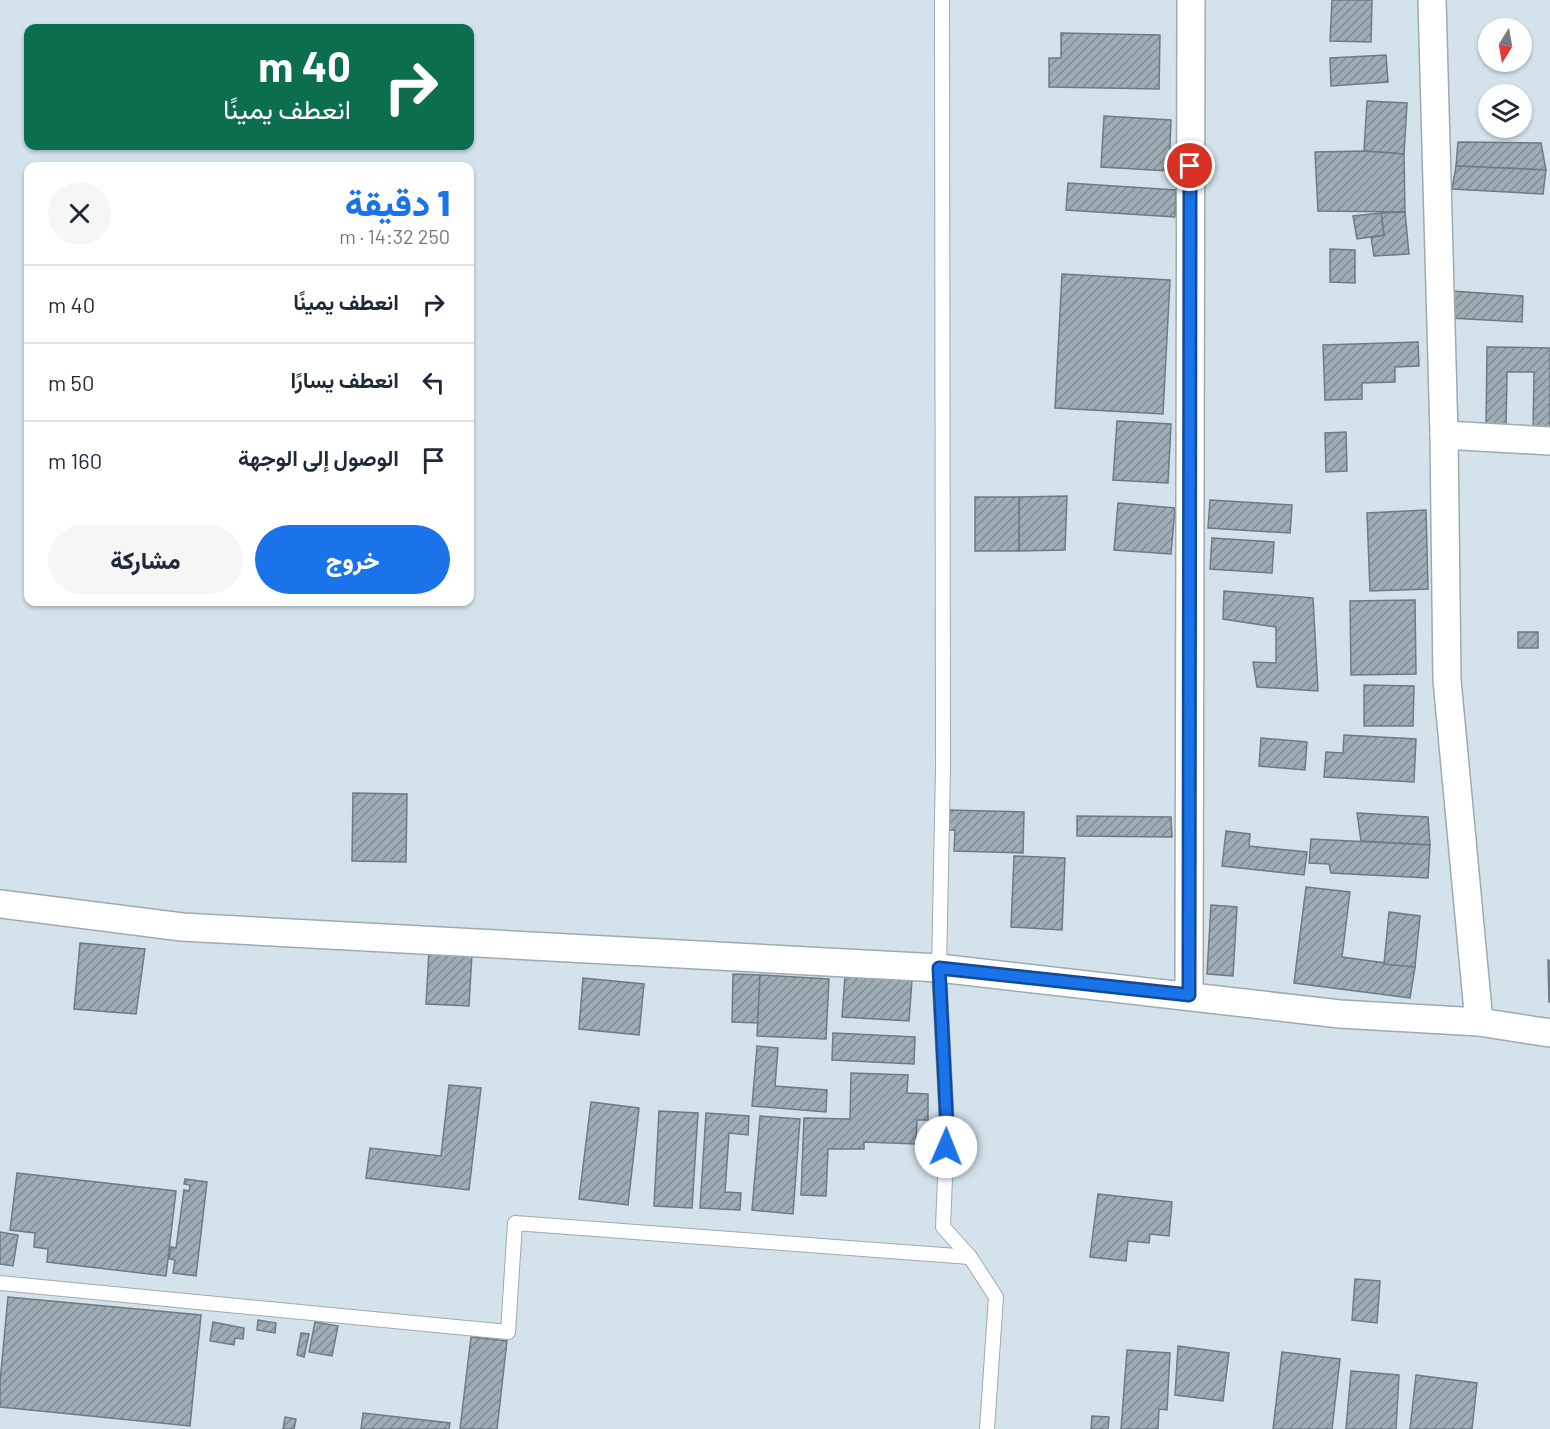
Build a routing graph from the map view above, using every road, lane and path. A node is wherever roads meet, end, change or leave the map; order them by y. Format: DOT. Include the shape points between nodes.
graph roads {
  1 [pos="942,0"];
  2 [pos="1191,0"];
  3 [pos="1432,0"];
  4 [pos="1444,435"];
  5 [pos="1550,441"];
  6 [pos="0,904"];
  7 [pos="939,968"];
  8 [pos="1189,995"];
  9 [pos="1479,1022"];
  10 [pos="1550,1033"];
  11 [pos="970,1257"];
  12 [pos="0,1283"];
  13 [pos="987,1429"];
  1 -- 7 [label="lane" via="943,769"];
  2 -- 8 [label="street"];
  3 -- 4 [label="street"];
  4 -- 5 [label="street"];
  4 -- 9 [label="street" via="1448,680"];
  6 -- 7 [label="street" via="182,927"];
  7 -- 8 [label="street"];
  7 -- 11 [label="lane" via="947,1127 943,1227"];
  8 -- 9 [label="street" via="1340,1014"];
  9 -- 10 [label="street"];
  11 -- 12 [label="lane" via="514,1223 508,1332"];
  11 -- 13 [label="lane" via="996,1297"];
}
